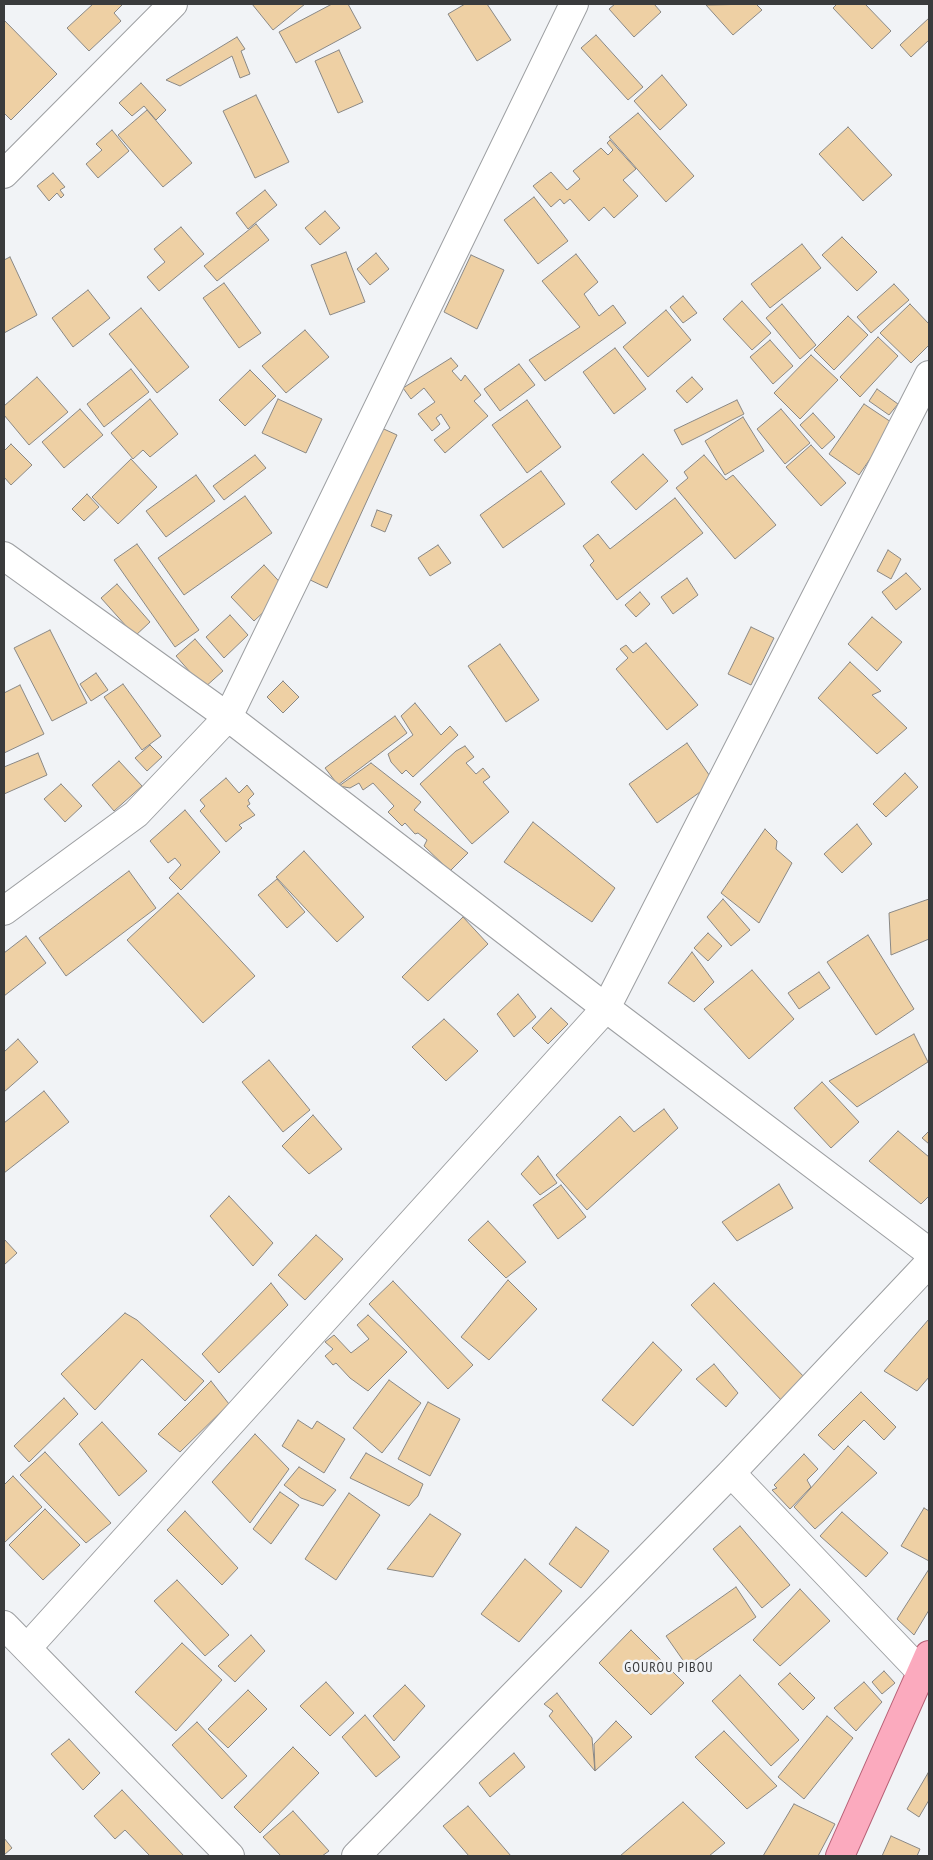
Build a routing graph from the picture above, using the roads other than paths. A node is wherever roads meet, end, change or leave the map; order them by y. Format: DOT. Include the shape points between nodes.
graph roads {
  1 [pos="173,4"];
  2 [pos="574,4"];
  3 [pos="4,174"];
  4 [pos="929,375"];
  5 [pos="4,556"];
  6 [pos="228,717"];
  7 [pos="4,911"];
  8 [pos="606,1008"];
  9 [pos="929,1252"];
  10 [pos="929,1262"];
  11 [pos="731,1473"];
  12 [pos="4,1625"];
  13 [pos="27,1648"];
  14 [pos="925,1664"];
  15 [pos="230,1856"];
  16 [pos="356,1856"];
  17 [pos="840,1856"];
  1 -- 3 [label="street"];
  2 -- 6 [label="street"];
  4 -- 8 [label="street"];
  5 -- 6 [label="street"];
  6 -- 7 [label="street" via="136,814"];
  6 -- 8 [label="street"];
  8 -- 9 [label="street"];
  8 -- 13 [label="street"];
  10 -- 11 [label="street"];
  11 -- 14 [label="street"];
  11 -- 16 [label="street"];
  12 -- 13 [label="street"];
  13 -- 15 [label="street"];
  14 -- 17 [label="main road"];
}
